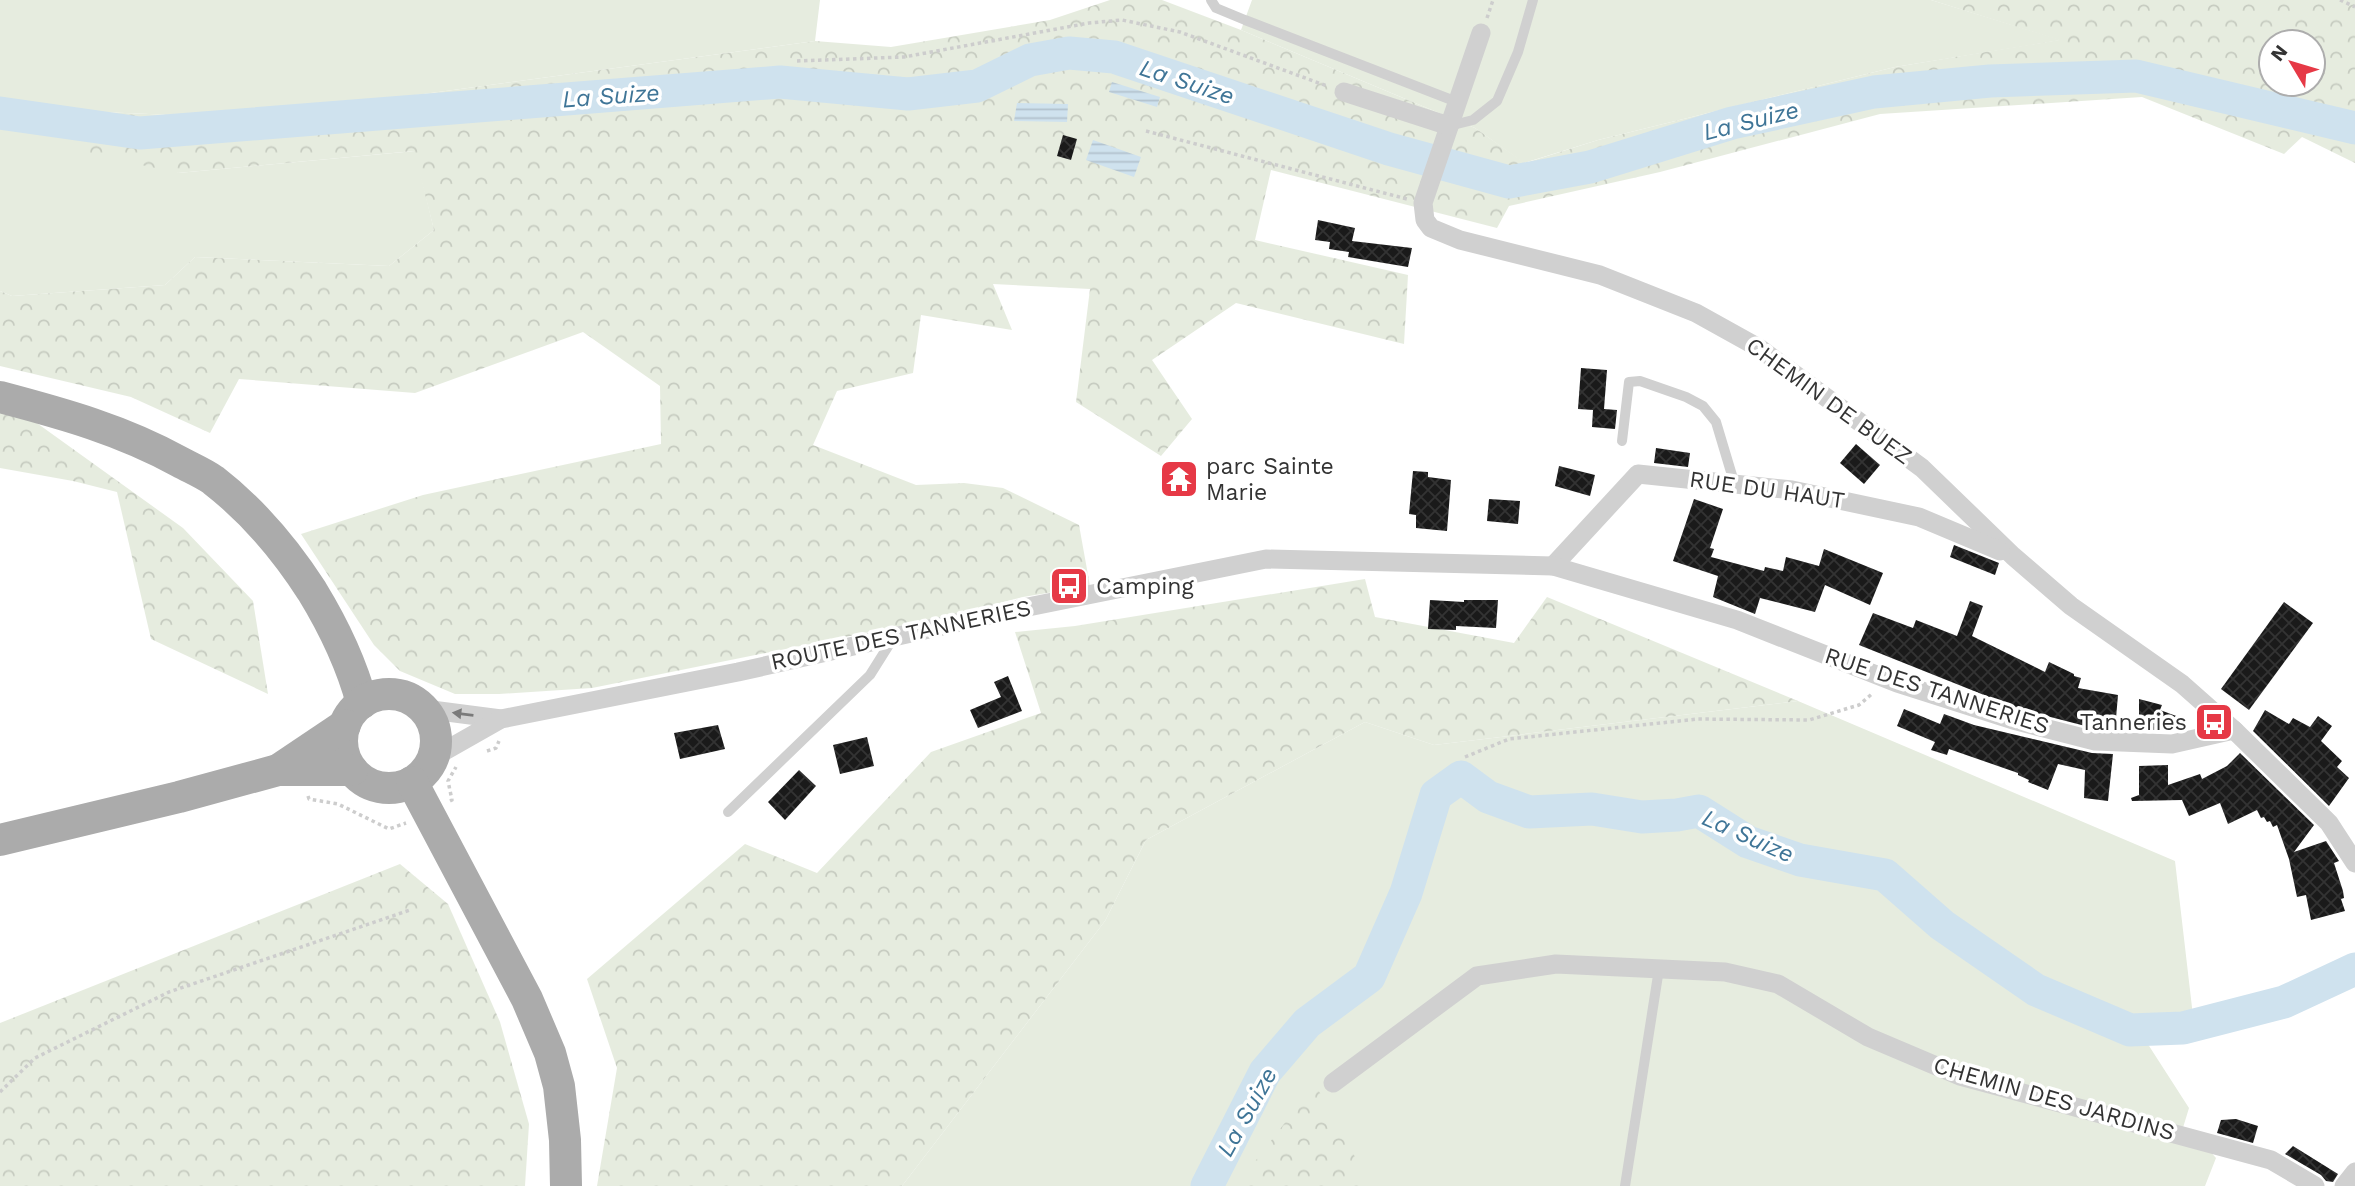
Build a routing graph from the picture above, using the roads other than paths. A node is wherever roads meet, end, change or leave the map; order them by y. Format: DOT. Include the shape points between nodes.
graph roads {
  1 [pos="1211,0"];
  2 [pos="1533,0"];
  3 [pos="1481,33"];
  4 [pos="1344,92"];
  5 [pos="1457,102"];
  6 [pos="1449,126"];
  7 [pos="0,397"];
  8 [pos="1622,441"];
  9 [pos="1734,482"];
  10 [pos="2013,556"];
  11 [pos="1553,566"];
  12 [pos="894,636"];
  13 [pos="424,709"];
  14 [pos="353,714"];
  15 [pos="501,719"];
  16 [pos="2234,730"];
  17 [pos="434,757"];
  18 [pos="278,770"];
  19 [pos="352,770"];
  20 [pos="412,782"];
  21 [pos="728,812"];
  22 [pos="0,840"];
  23 [pos="2355,863"];
  24 [pos="1659,969"];
  25 [pos="1334,1083"];
  26 [pos="2355,1172"];
  27 [pos="566,1186"];
  28 [pos="1625,1186"];
  29 [pos="2315,1186"];
  30 [pos="2344,1186"];
  1 -- 5 [label="lane" via="1216,8"];
  2 -- 6 [label="lane" via="1497,101 1473,120"];
  3 -- 5 [label="street"];
  4 -- 6 [label="street"];
  5 -- 6 [label="street"];
  6 -- 10 [label="street, CHEMIN DE BUEZ" via="1423,203 1431,228 1460,240 1600,275 1696,313 1759,348 1922,468"];
  7 -- 14 [label="main road" via="78,417 156,449 212,479 261,522 331,623 354,674"];
  8 -- 9 [label="lane" via="1629,382 1640,381 1686,397 1703,406 1716,422"];
  9 -- 10 [label="street, RUE DU HAUT" via="1919,517"];
  9 -- 11 [label="street, RUE DU HAUT" via="1637,474"];
  10 -- 16 [label="street, CHEMIN DE BUEZ" via="2071,606 2182,684"];
  11 -- 12 [label="street, ROUTE DES TANNERIES" via="1266,559"];
  11 -- 16 [label="street, RUE DES TANNERIES" via="1737,620 1888,680 2095,741 2172,744"];
  12 -- 15 [label="street, ROUTE DES TANNERIES"];
  12 -- 21 [label="lane" via="870,675"];
  13 -- 14 [label="main road" via="401,695 387,694 374,696"];
  15 -- 13 [label="street, ROUTE DES TANNERIES, one-way"];
  13 -- 17 [label="main road" via="436,732"];
  14 -- 18 [label="main road"];
  14 -- 19 [label="main road" via="342,738"];
  15 -- 17 [label="street, ROUTE DES TANNERIES"];
  16 -- 23 [label="street" via="2329,823"];
  17 -- 20 [label="main road"];
  18 -- 19 [label="main road"];
  18 -- 22 [label="main road"];
  19 -- 20 [label="main road" via="384,788"];
  20 -- 27 [label="main road" via="527,999 550,1053 559,1086"];
  24 -- 25 [label="street, CHEMIN DES JARDINS" via="1556,964 1477,976"];
  24 -- 28 [label="lane"];
  24 -- 29 [label="street, CHEMIN DES JARDINS" via="1725,972 1777,984 1868,1037 1960,1076 2271,1160"];
  26 -- 30 [label="street"];
}
